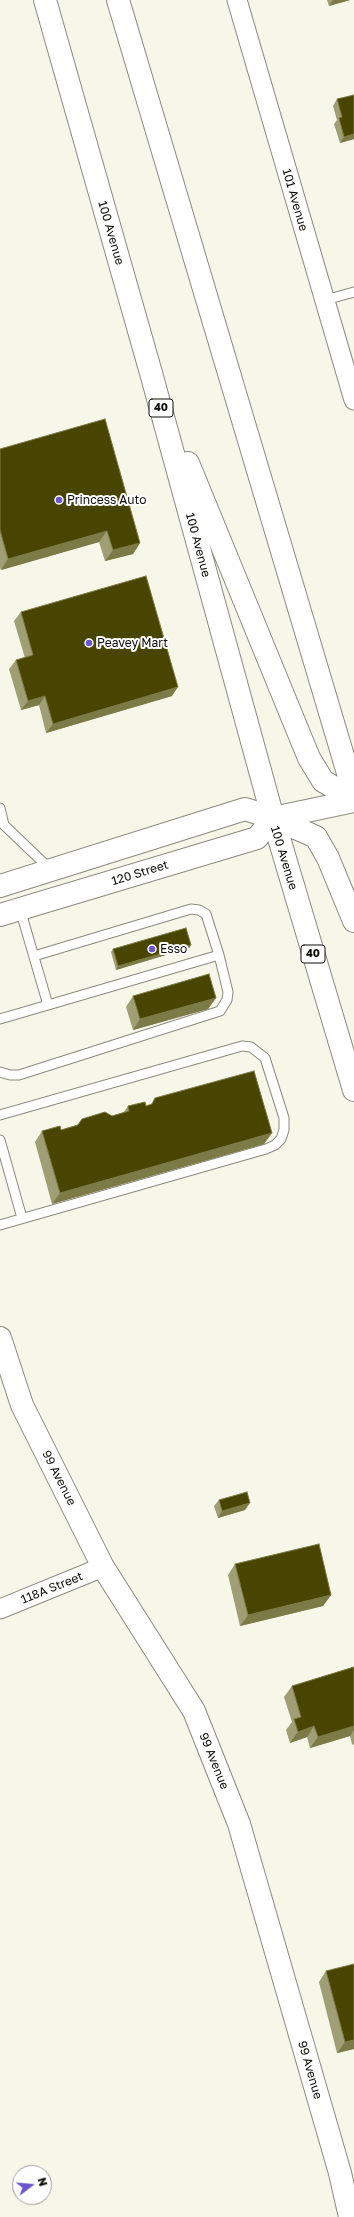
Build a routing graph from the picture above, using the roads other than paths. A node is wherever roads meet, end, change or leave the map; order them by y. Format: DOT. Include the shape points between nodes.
graph roads {
  1 [pos="45,0"];
  2 [pos="118,0"];
  3 [pos="237,0"];
  4 [pos="354,292"];
  5 [pos="324,300"];
  6 [pos="151,373"];
  7 [pos="354,400"];
  8 [pos="354,793"];
  9 [pos="354,800"];
  10 [pos="0,808"];
  11 [pos="273,818"];
  12 [pos="50,869"];
  13 [pos="0,886"];
  14 [pos="20,909"];
  15 [pos="0,915"];
  16 [pos="354,921"];
  17 [pos="219,955"];
  18 [pos="34,956"];
  19 [pos="48,1005"];
  20 [pos="0,1019"];
  21 [pos="0,1072"];
  22 [pos="354,1090"];
  23 [pos="0,1115"];
  24 [pos="0,1140"];
  25 [pos="22,1218"];
  26 [pos="0,1225"];
  27 [pos="0,1338"];
  28 [pos="103,1567"];
  29 [pos="0,1609"];
  30 [pos="350,2217"];
  1 -- 6 [label="main road, 100 Avenue / 40"];
  2 -- 8 [label="main road"];
  3 -- 5 [label="street, 101 Avenue"];
  4 -- 5 [label="lane"];
  5 -- 7 [label="street, 101 Avenue"];
  6 -- 9 [label="main road" via="309,758 323,781"];
  6 -- 11 [label="main road, 100 Avenue / 40"];
  9 -- 11 [label="main road"];
  10 -- 12 [label="lane" via="4,825"];
  11 -- 12 [label="main road" via="246,809"];
  11 -- 14 [label="main road, 120 Street" via="257,838"];
  11 -- 16 [label="main road" via="316,837 328,858"];
  11 -- 22 [label="main road, 100 Avenue / 40"];
  12 -- 13 [label="main road"];
  14 -- 15 [label="main road, 120 Street"];
  14 -- 18 [label="lane"];
  17 -- 18 [label="lane" via="206,914 191,909"];
  17 -- 19 [label="lane"];
  17 -- 21 [label="lane" via="228,992 228,1000 220,1011 19,1075"];
  18 -- 19 [label="lane"];
  19 -- 20 [label="lane"];
  23 -- 25 [label="lane" via="242,1046 251,1047 265,1058 284,1118 281,1139 266,1150"];
  24 -- 25 [label="lane"];
  25 -- 26 [label="lane"];
  27 -- 28 [label="main road, 99 Avenue" via="22,1405"];
  28 -- 29 [label="street, 118A Street"];
  28 -- 30 [label="main road, 99 Avenue" via="194,1711 239,1824 340,2173"];
}
